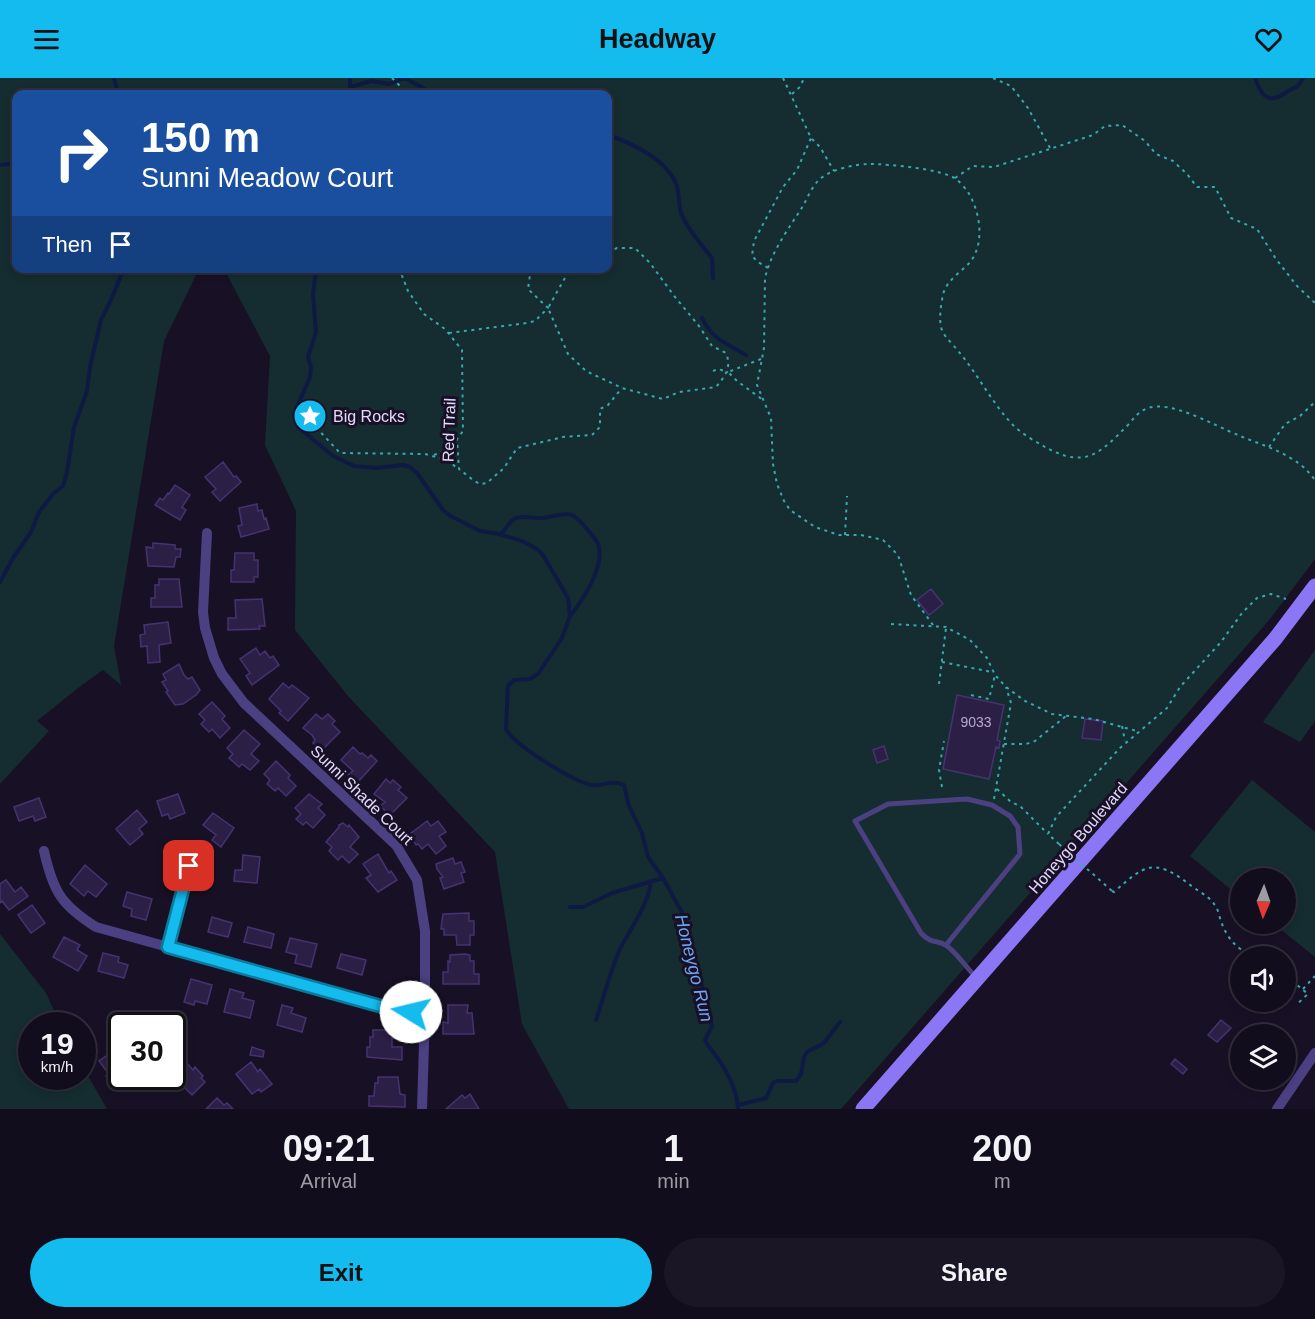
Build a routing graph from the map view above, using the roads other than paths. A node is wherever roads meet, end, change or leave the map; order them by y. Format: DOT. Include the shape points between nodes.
graph roads {
  1 [pos="207,533"];
  2 [pos="1315,586"];
  3 [pos="44,851"];
  4 [pos="189,866"];
  5 [pos="946,945"];
  6 [pos="168,947"];
  7 [pos="978,978"];
  8 [pos="425,1012"];
  9 [pos="1315,1053"];
  10 [pos="422,1109"];
  11 [pos="863,1109"];
  12 [pos="1277,1109"];
  1 -- 8 [label="street, Sunni Shade Court" via="203,612 222,674 244,703 396,845 417,880 425,931"];
  2 -- 7 [label="main road, Honeygo Boulevard" via="1275,639"];
  3 -- 6 [label="street" via="52,882 77,915 96,927"];
  4 -- 6 [label="street"];
  5 -- 5 [label="lane" via="1020,854 1018,827 1010,816 992,806 967,800 888,804 855,821 921,933 928,941"];
  5 -- 7 [label="lane"];
  6 -- 8 [label="street" via="398,1011"];
  7 -- 11 [label="main road, Honeygo Boulevard"];
  8 -- 10 [label="street, Sunni Shade Court"];
  9 -- 12 [label="street"];
}
